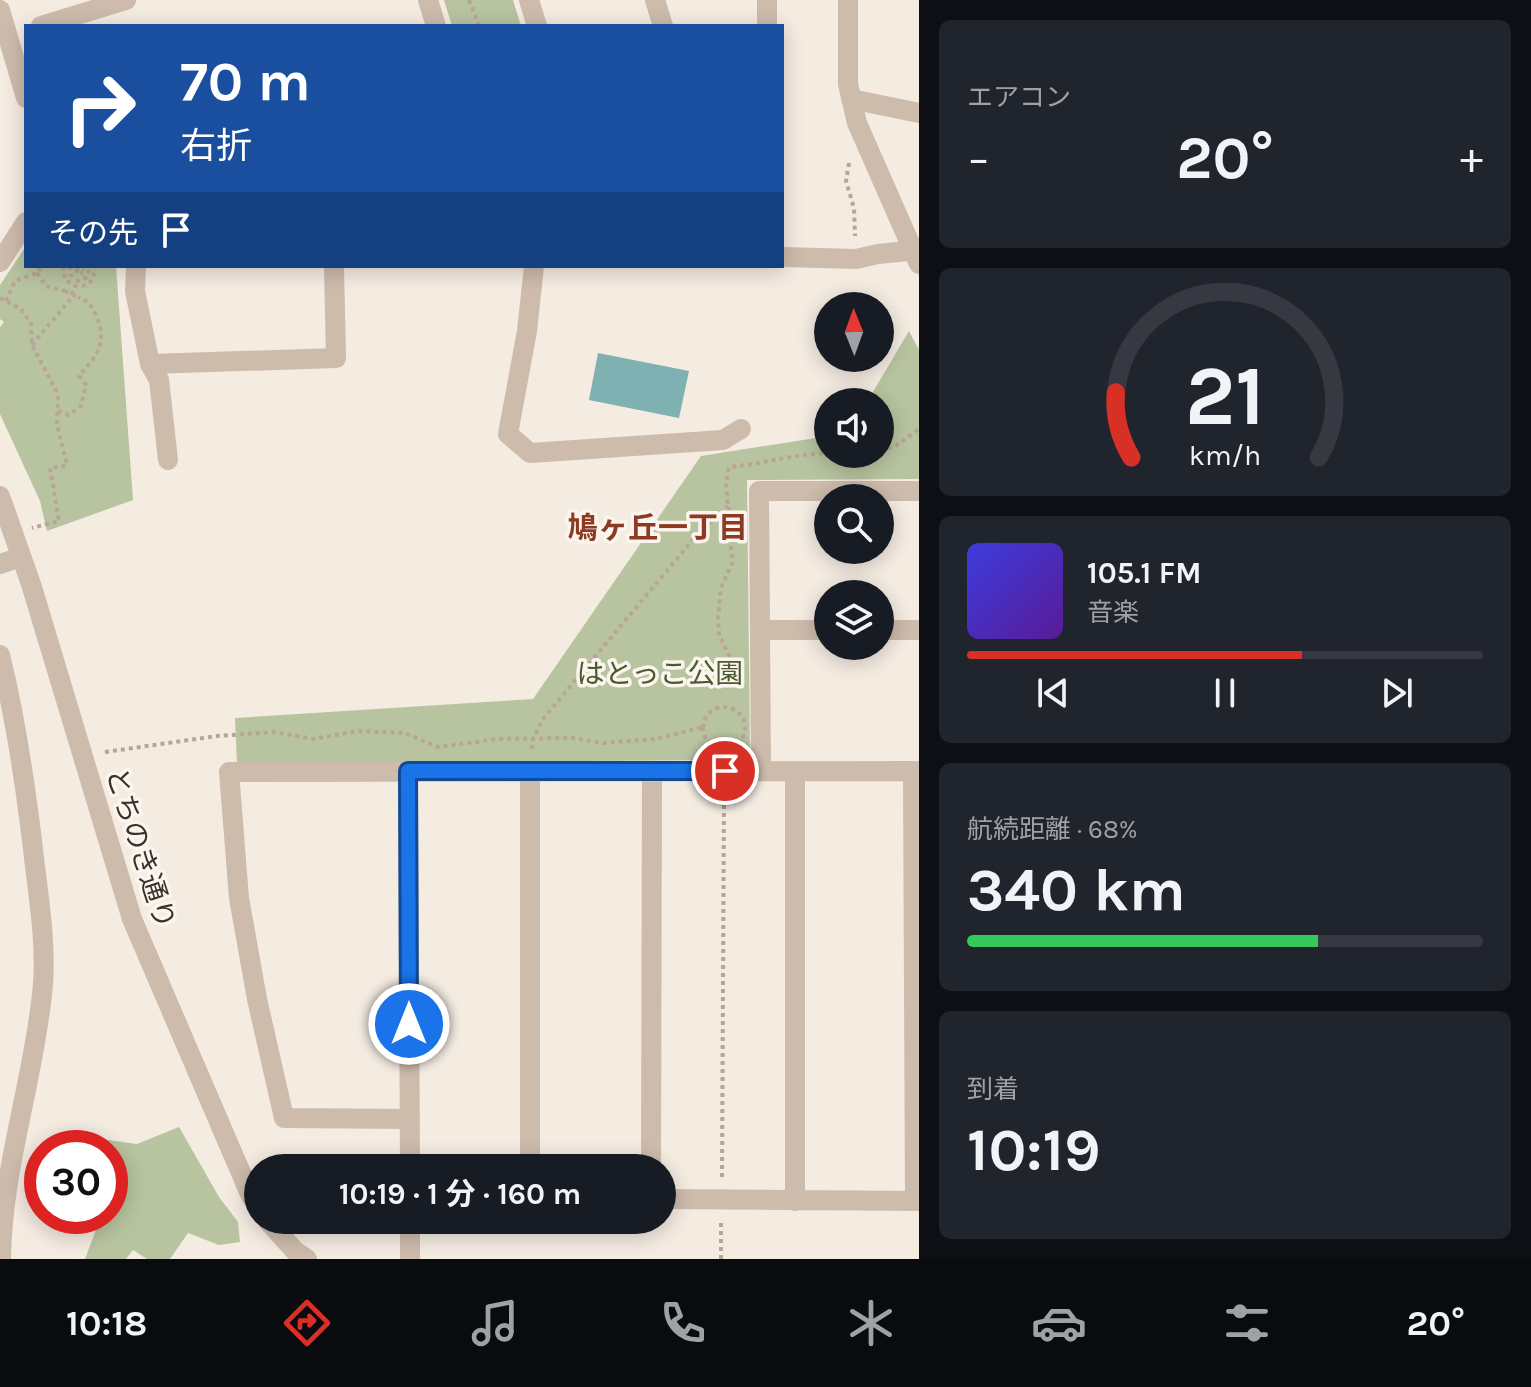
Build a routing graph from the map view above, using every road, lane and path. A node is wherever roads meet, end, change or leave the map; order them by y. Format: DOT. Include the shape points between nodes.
graph roads {
  1 [pos="126,0"];
  2 [pos="428,0"];
  3 [pos="469,0"];
  4 [pos="529,0"];
  5 [pos="655,0"];
  6 [pos="767,0"];
  7 [pos="848,0"];
  8 [pos="0,10"];
  9 [pos="48,24"];
  10 [pos="435,24"];
  11 [pos="478,24"];
  12 [pos="536,24"];
  13 [pos="662,24"];
  14 [pos="767,24"];
  15 [pos="17,33"];
  16 [pos="24,84"];
  17 [pos="851,99"];
  18 [pos="919,113"];
  19 [pos="850,152"];
  20 [pos="24,225"];
  21 [pos="917,255"];
  22 [pos="784,257"];
  23 [pos="856,259"];
  24 [pos="0,262"];
  25 [pos="41,268"];
  26 [pos="95,268"];
  27 [pos="136,268"];
  28 [pos="334,268"];
  29 [pos="534,268"];
  30 [pos="67,270"];
  31 [pos="37,273"];
  32 [pos="81,276"];
  33 [pos="3,299"];
  34 [pos="32,345"];
  35 [pos="150,364"];
  36 [pos="58,411"];
  37 [pos="741,429"];
  38 [pos="919,429"];
  39 [pos="894,447"];
  40 [pos="168,460"];
  41 [pos="919,491"];
  42 [pos="0,496"];
  43 [pos="728,506"];
  44 [pos="32,528"];
  45 [pos="21,557"];
  46 [pos="0,564"];
  47 [pos="761,630"];
  48 [pos="814,630"];
  49 [pos="894,630"];
  50 [pos="919,630"];
  51 [pos="0,655"];
  52 [pos="703,727"];
  53 [pos="533,739"];
  54 [pos="83,758"];
  55 [pos="408,771"];
  56 [pos="530,771"];
  57 [pos="652,771"];
  58 [pos="725,771"];
  59 [pos="761,771"];
  60 [pos="795,771"];
  61 [pos="916,771"];
  62 [pos="410,1119"];
  63 [pos="410,1154"];
  64 [pos="530,1154"];
  65 [pos="651,1154"];
  66 [pos="244,1180"];
  67 [pos="676,1199"];
  68 [pos="722,1200"];
  69 [pos="795,1201"];
  70 [pos="917,1201"];
  71 [pos="278,1234"];
  72 [pos="410,1234"];
  73 [pos="1,1259"];
  74 [pos="307,1259"];
  75 [pos="410,1259"];
  76 [pos="721,1259"];
  1 -- 9 [label="street"];
  2 -- 10 [label="street"];
  3 -- 11 [label="path"];
  4 -- 12 [label="street"];
  5 -- 13 [label="street"];
  6 -- 14 [label="street"];
  7 -- 17 [label="street"];
  8 -- 15 [label="street"];
  15 -- 16 [label="street"];
  17 -- 18 [label="street"];
  17 -- 21 [label="street" via="859,129"];
  19 -- 23 [label="path" via="846,181 854,208"];
  20 -- 24 [label="street"];
  21 -- 23 [label="street"];
  22 -- 23 [label="street"];
  25 -- 31 [label="path"];
  26 -- 32 [label="path" via="95,275"];
  27 -- 35 [label="street" via="135,291"];
  28 -- 35 [label="street" via="336,358"];
  29 -- 37 [label="street" via="508,434 530,453 723,440"];
  30 -- 32 [label="path"];
  30 -- 32 [label="path" via="65,279"];
  31 -- 33 [label="path" via="15,281"];
  31 -- 36 [label="path, bridge" via="46,286 92,307 102,329 103,341 79,376 86,385 81,406 69,415"];
  32 -- 34 [label="path" via="69,301"];
  33 -- 34 [label="path" via="28,316"];
  34 -- 36 [label="path" via="58,394"];
  35 -- 40 [label="street" via="159,380"];
  36 -- 44 [label="path" via="67,465 50,468 59,521"];
  38 -- 39 [label="path"];
  41 -- 47 [label="street" via="759,491"];
  42 -- 45 [label="street, とちのき通り"];
  43 -- 53 [label="path" via="646,594 542,720"];
  45 -- 46 [label="street"];
  45 -- 54 [label="street, とちのき通り"];
  47 -- 48 [label="street"];
  47 -- 59 [label="street"];
  49 -- 50 [label="street"];
  51 -- 73 [label="street" via="33,848 43,992 13,1154"];
  52 -- 52 [label="path" via="706,740 724,749 738,743 744,729 739,715 725,708 712,711"];
  52 -- 53 [label="path" via="655,739 604,743"];
  53 -- 54 [label="path" via="438,747 404,733 358,731 314,739 273,732"];
  54 -- 66 [label="street, とちのき通り" via="132,919"];
  55 -- 56 [label="street"];
  55 -- 62 [label="street"];
  55 -- 62 [label="street" via="229,772 239,898 284,1118"];
  56 -- 57 [label="street"];
  56 -- 64 [label="street"];
  57 -- 58 [label="street"];
  57 -- 65 [label="street"];
  58 -- 59 [label="street"];
  58 -- 68 [label="path"];
  59 -- 60 [label="street"];
  60 -- 61 [label="street"];
  60 -- 69 [label="street"];
  61 -- 70 [label="street"];
  62 -- 63 [label="street"];
  67 -- 68 [label="street"];
  68 -- 69 [label="street"];
  68 -- 76 [label="path"];
  69 -- 70 [label="street"];
  71 -- 74 [label="street"];
  72 -- 75 [label="street"];
}
